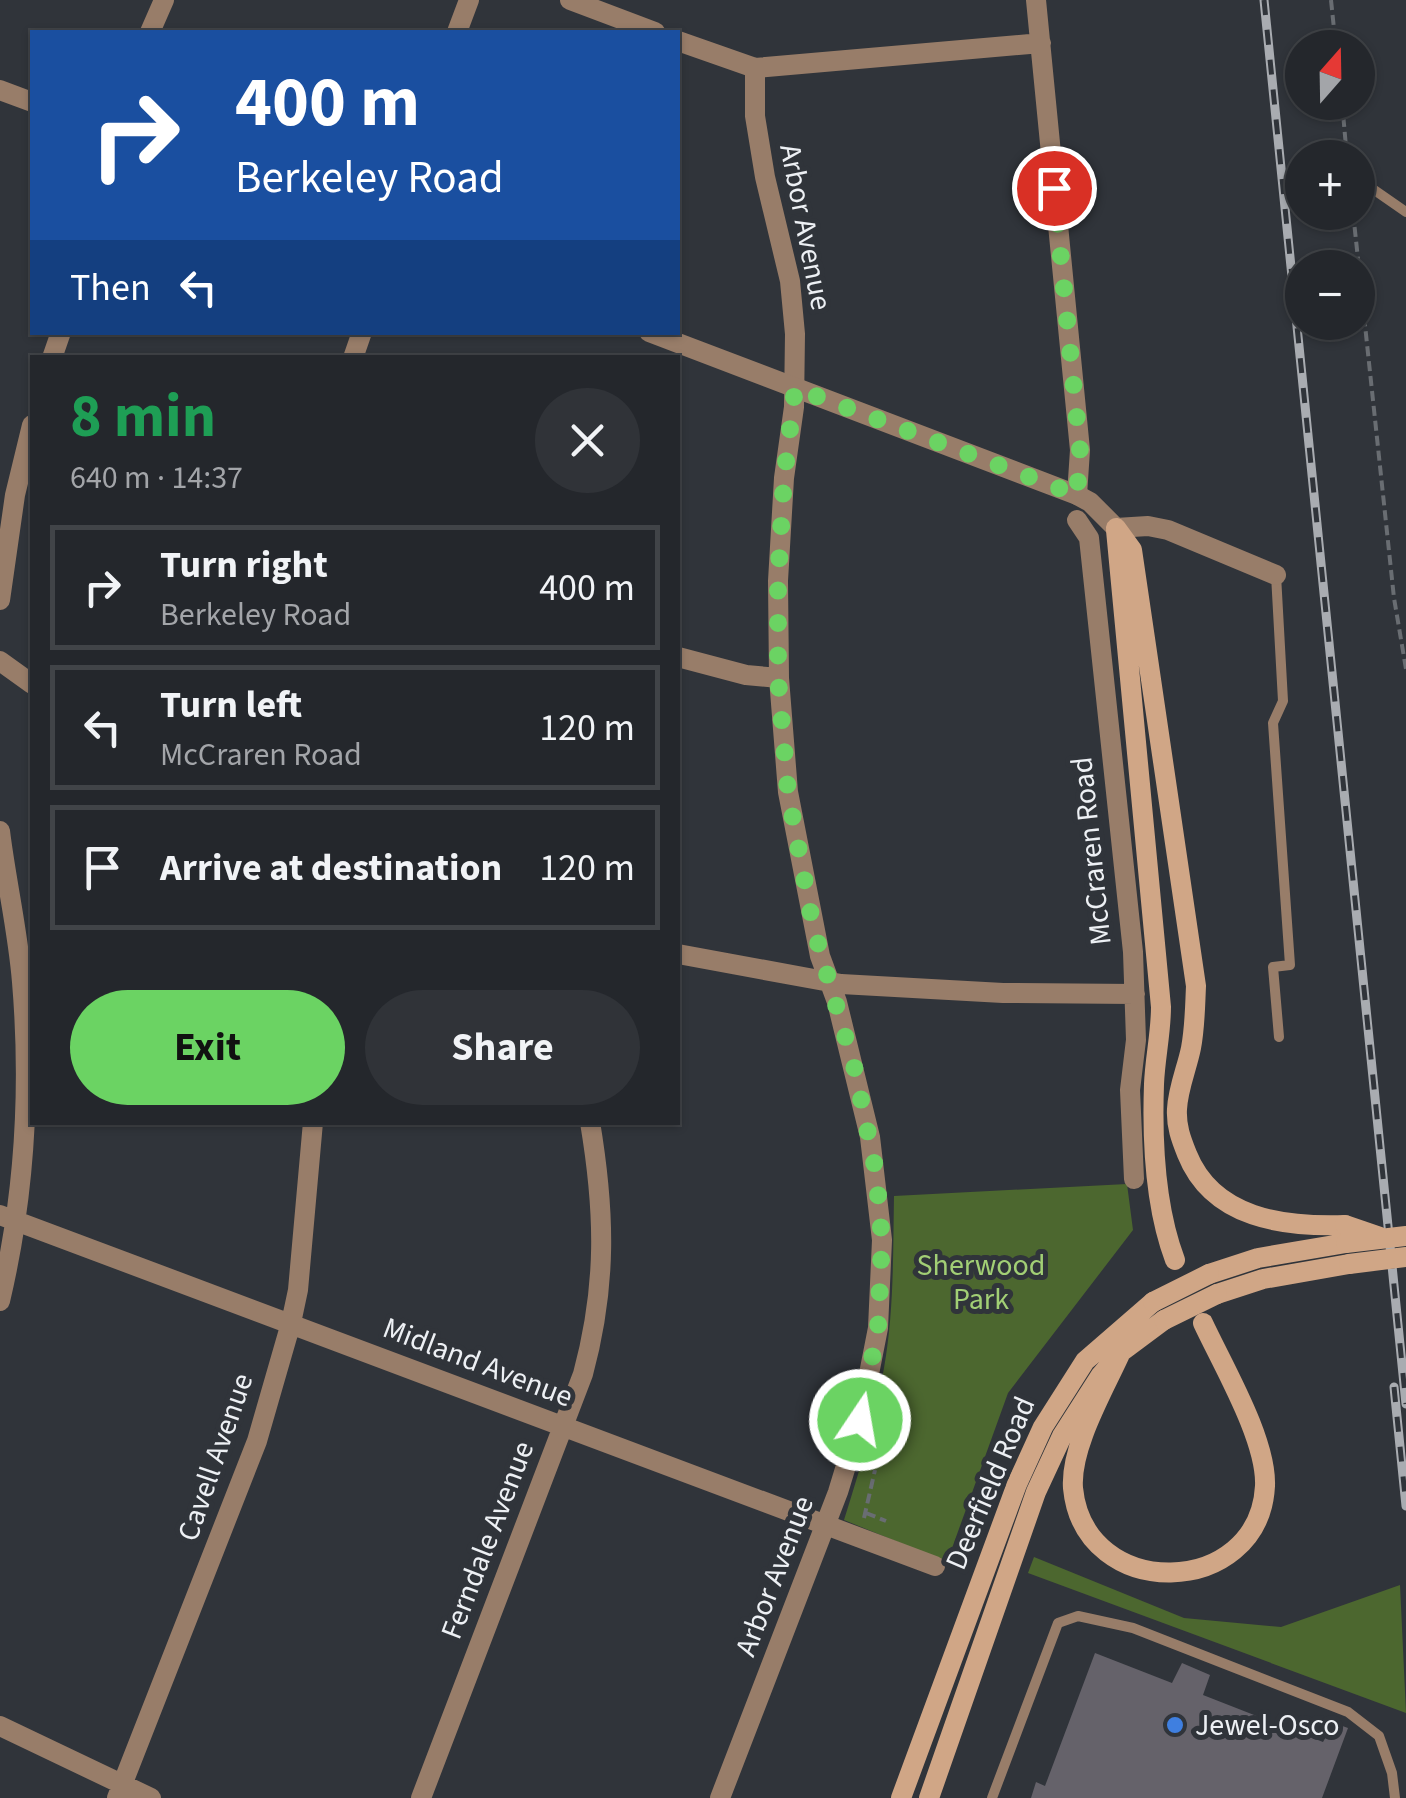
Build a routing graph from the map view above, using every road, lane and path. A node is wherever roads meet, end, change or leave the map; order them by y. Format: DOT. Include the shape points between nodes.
graph roads {
  1 [pos="164,0"];
  2 [pos="469,0"];
  3 [pos="570,0"];
  4 [pos="1036,0"];
  5 [pos="1331,0"];
  6 [pos="151,30"];
  7 [pos="458,30"];
  8 [pos="651,30"];
  9 [pos="1334,30"];
  10 [pos="680,42"];
  11 [pos="1041,43"];
  12 [pos="755,68"];
  13 [pos="0,90"];
  14 [pos="30,101"];
  15 [pos="1375,190"];
  16 [pos="1406,212"];
  17 [pos="1355,230"];
  18 [pos="658,335"];
  19 [pos="795,388"];
  20 [pos="30,433"];
  21 [pos="1077,495"];
  22 [pos="1077,520"];
  23 [pos="1116,528"];
  24 [pos="1276,575"];
  25 [pos="0,600"];
  26 [pos="680,658"];
  27 [pos="0,661"];
  28 [pos="1406,669"];
  29 [pos="778,678"];
  30 [pos="30,683"];
  31 [pos="0,831"];
  32 [pos="680,954"];
  33 [pos="828,980"];
  34 [pos="1135,994"];
  35 [pos="1280,1038"];
  36 [pos="312,1125"];
  37 [pos="591,1125"];
  38 [pos="1134,1179"];
  39 [pos="8,1218"];
  40 [pos="1406,1236"];
  41 [pos="1347,1244"];
  42 [pos="1406,1257"];
  43 [pos="1174,1260"];
  44 [pos="0,1300"];
  45 [pos="1158,1311"];
  46 [pos="290,1323"];
  47 [pos="1204,1323"];
  48 [pos="1121,1352"];
  49 [pos="563,1427"];
  50 [pos="875,1470"];
  51 [pos="866,1513"];
  52 [pos="886,1521"];
  53 [pos="825,1525"];
  54 [pos="856,1537"];
  55 [pos="934,1566"];
  56 [pos="976,1590"];
  57 [pos="998,1600"];
  58 [pos="0,1726"];
  59 [pos="120,1790"];
  60 [pos="151,1798"];
  61 [pos="421,1798"];
  62 [pos="720,1798"];
  63 [pos="901,1798"];
  64 [pos="929,1798"];
  65 [pos="992,1798"];
  66 [pos="1395,1798"];
  1 -- 6 [label="street"];
  2 -- 7 [label="street"];
  3 -- 8 [label="street"];
  4 -- 11 [label="street"];
  5 -- 9 [label="path"];
  10 -- 12 [label="street"];
  11 -- 12 [label="street"];
  11 -- 21 [label="street" via="1080,450"];
  12 -- 19 [label="street, Arbor Avenue" via="757,131 790,281"];
  13 -- 14 [label="street"];
  15 -- 16 [label="lane"];
  17 -- 28 [label="path"];
  18 -- 19 [label="street"];
  19 -- 21 [label="street"];
  19 -- 29 [label="street, Arbor Avenue" via="784,478"];
  20 -- 25 [label="street"];
  21 -- 23 [label="street"];
  22 -- 34 [label="street, McCraren Road" via="1090,538"];
  23 -- 24 [label="street" via="1168,530"];
  23 -- 41 [label="main road" via="1132,550 1196,986 1179,1134 1202,1181 1237,1208"];
  23 -- 43 [label="main road" via="1161,1007 1154,1132"];
  24 -- 35 [label="lane" via="1283,701 1273,723 1290,965 1273,967"];
  26 -- 29 [label="street"];
  27 -- 30 [label="street"];
  29 -- 33 [label="street, Arbor Avenue" via="788,792"];
  31 -- 39 [label="street" via="26,1048 26,1120"];
  32 -- 33 [label="street"];
  33 -- 34 [label="street" via="1003,994"];
  33 -- 53 [label="street, Arbor Avenue" via="870,1137 882,1240 874,1355"];
  34 -- 38 [label="street, McCraren Road"];
  36 -- 46 [label="street, Cavell Avenue"];
  37 -- 49 [label="street, Ferndale Avenue" via="604,1243 598,1307"];
  39 -- 44 [label="street"];
  39 -- 46 [label="street, Midland Avenue"];
  40 -- 41 [label="main road, bridge"];
  41 -- 42 [label="main road, Deerfield Road, bridge"];
  41 -- 45 [label="main road, Deerfield Road, bridge" via="1258,1258"];
  45 -- 48 [label="main road, Deerfield Road"];
  45 -- 56 [label="main road, Deerfield Road" via="1085,1361 1066,1387 1017,1484"];
  46 -- 49 [label="street, Midland Avenue"];
  46 -- 59 [label="street, Cavell Avenue" via="256,1441"];
  47 -- 48 [label="main road" via="1258,1443 1265,1488 1252,1528 1225,1556 1198,1570 1166,1574 1126,1564 1106,1551 1079,1512 1076,1460"];
  48 -- 57 [label="main road, Deerfield Road" via="1062,1436"];
  49 -- 53 [label="street, Midland Avenue"];
  49 -- 61 [label="street, Ferndale Avenue"];
  50 -- 51 [label="path"];
  51 -- 52 [label="path"];
  51 -- 54 [label="path"];
  53 -- 54 [label="street, Midland Avenue"];
  53 -- 62 [label="street, Arbor Avenue"];
  54 -- 55 [label="street, Midland Avenue"];
  56 -- 57 [label="lane"];
  56 -- 63 [label="main road, Deerfield Road"];
  57 -- 64 [label="main road, Deerfield Road"];
  58 -- 59 [label="street"];
  59 -- 60 [label="street"];
  65 -- 66 [label="lane" via="1058,1623 1078,1616 1134,1628 1348,1712 1379,1736"];
}
